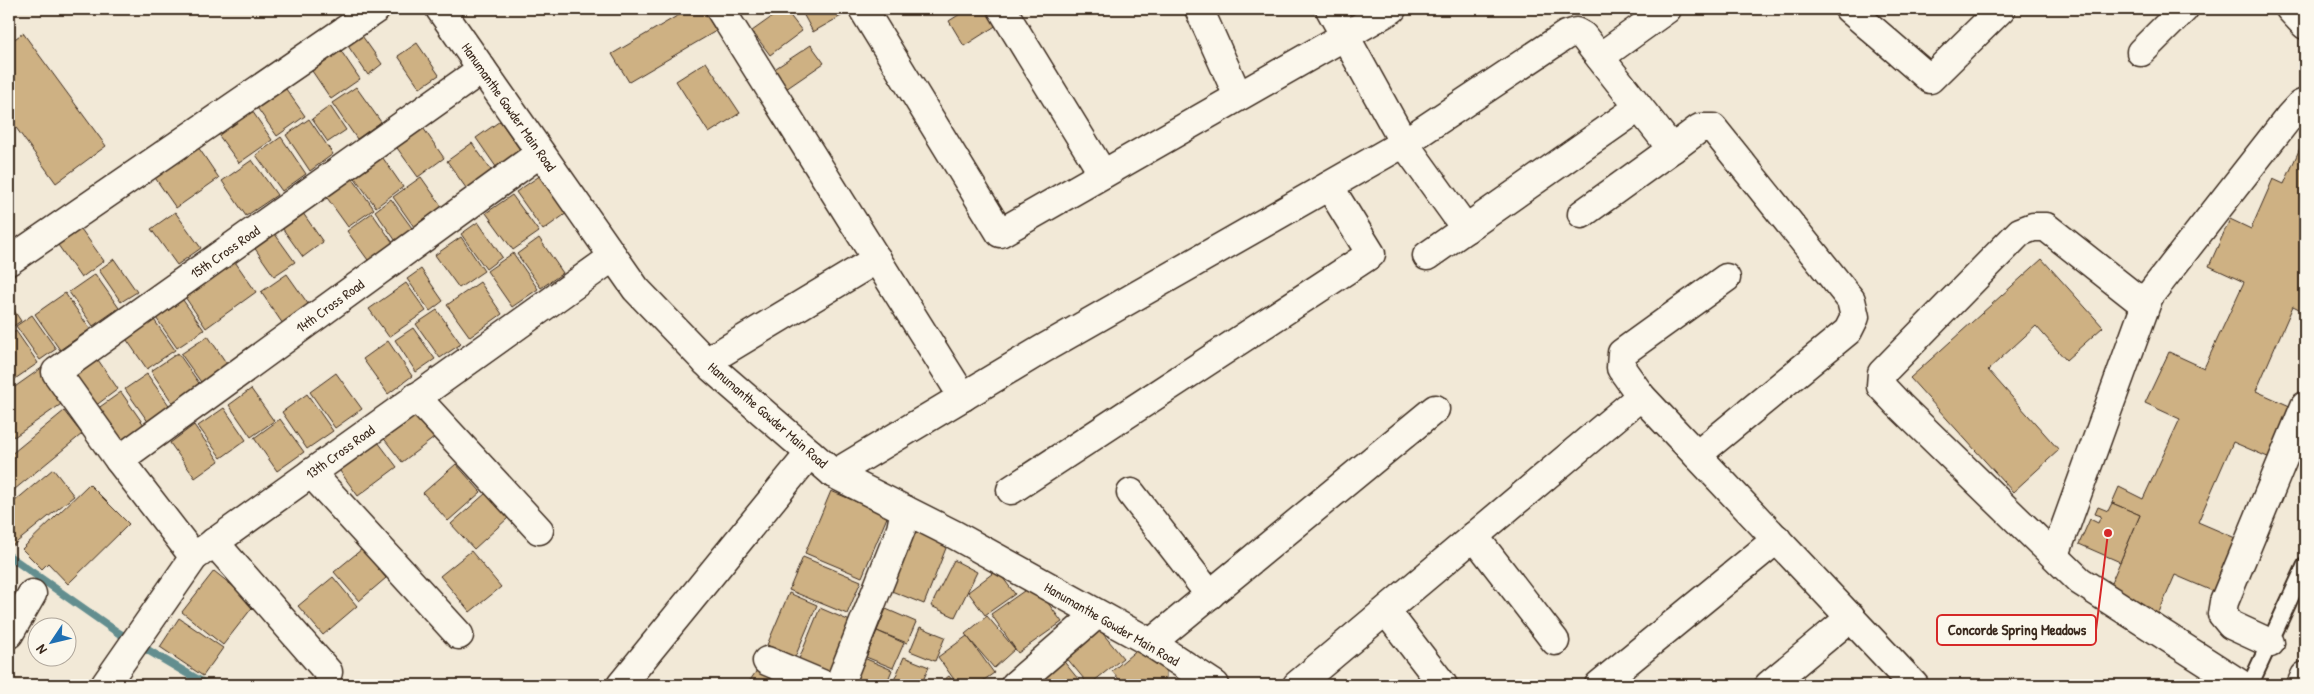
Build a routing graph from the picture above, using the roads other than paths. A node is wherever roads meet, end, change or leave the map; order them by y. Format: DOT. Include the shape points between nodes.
graph roads {
  1 [pos="376,9"];
  2 [pos="442,9"];
  3 [pos="720,9"];
  4 [pos="863,9"];
  5 [pos="1002,9"];
  6 [pos="1198,9"];
  7 [pos="1330,9"];
  8 [pos="1392,9"];
  9 [pos="1667,9"];
  10 [pos="1849,9"];
  11 [pos="2001,9"];
  12 [pos="2184,9"];
  13 [pos="2290,9"];
  14 [pos="2305,25"];
  15 [pos="1345,36"];
  16 [pos="2141,52"];
  17 [pos="1600,57"];
  18 [pos="482,69"];
  19 [pos="1238,96"];
  20 [pos="2305,103"];
  21 [pos="1638,108"];
  22 [pos="1404,143"];
  23 [pos="1672,149"];
  24 [pos="540,153"];
  25 [pos="1103,174"];
  26 [pos="1329,186"];
  27 [pos="1582,214"];
  28 [pos="1466,229"];
  29 [pos="613,256"];
  30 [pos="1428,256"];
  31 [pos="877,259"];
  32 [pos="9,261"];
  33 [pos="1726,278"];
  34 [pos="2149,296"];
  35 [pos="706,362"];
  36 [pos="1641,396"];
  37 [pos="416,397"];
  38 [pos="963,397"];
  39 [pos="2305,406"];
  40 [pos="1435,409"];
  41 [pos="810,453"];
  42 [pos="1697,455"];
  43 [pos="119,460"];
  44 [pos="311,473"];
  45 [pos="834,474"];
  46 [pos="1011,490"];
  47 [pos="1131,493"];
  48 [pos="905,510"];
  49 [pos="539,530"];
  50 [pos="1474,536"];
  51 [pos="1778,539"];
  52 [pos="204,549"];
  53 [pos="2055,555"];
  54 [pos="2305,566"];
  55 [pos="32,594"];
  56 [pos="1210,595"];
  57 [pos="1386,610"];
  58 [pos="1096,615"];
  59 [pos="1851,617"];
  60 [pos="9,634"];
  61 [pos="459,635"];
  62 [pos="1555,641"];
  63 [pos="2270,642"];
  64 [pos="1152,643"];
  65 [pos="767,661"];
  66 [pos="328,672"];
  67 [pos="2305,676"];
  68 [pos="1202,682"];
  69 [pos="105,685"];
  70 [pos="621,685"];
  71 [pos="824,685"];
  72 [pos="839,685"];
  73 [pos="1015,685"];
  74 [pos="1297,685"];
  75 [pos="1443,685"];
  76 [pos="1598,685"];
  77 [pos="1769,685"];
  78 [pos="1914,685"];
  79 [pos="2242,685"];
  80 [pos="2250,685"];
  81 [pos="2301,685"];
  1 -- 32 [label="street"];
  2 -- 18 [label="street, Hanumanthe Gowder Main Road"];
  3 -- 31 [label="street"];
  4 -- 25 [label="street" via="1000,232"];
  5 -- 25 [label="street"];
  6 -- 19 [label="street"];
  7 -- 15 [label="street"];
  8 -- 15 [label="street"];
  9 -- 17 [label="street"];
  10 -- 11 [label="street" via="1930,79"];
  12 -- 16 [label="street"];
  13 -- 14 [label="street"];
  15 -- 19 [label="street"];
  15 -- 22 [label="street"];
  17 -- 21 [label="street"];
  17 -- 22 [label="street" via="1583,36 1576,32 1566,34"];
  18 -- 24 [label="street, Hanumanthe Gowder Main Road"];
  18 -- 43 [label="street, 15th Cross Road" via="56,372"];
  19 -- 25 [label="street"];
  20 -- 34 [label="street" via="2289,117"];
  21 -- 23 [label="street"];
  21 -- 28 [label="street"];
  22 -- 26 [label="street"];
  22 -- 28 [label="street"];
  23 -- 27 [label="street"];
  23 -- 42 [label="street" via="1700,128 1712,128 1851,300 1855,317 1848,331"];
  24 -- 29 [label="street, Hanumanthe Gowder Main Road"];
  24 -- 43 [label="street, 14th Cross Road"];
  26 -- 38 [label="street"];
  26 -- 46 [label="street" via="1371,254"];
  28 -- 30 [label="street"];
  29 -- 35 [label="street, Hanumanthe Gowder Main Road" via="636,289"];
  29 -- 37 [label="street, 13th Cross Road"];
  31 -- 35 [label="street"];
  31 -- 38 [label="street"];
  33 -- 36 [label="street" via="1622,354 1622,368"];
  34 -- 53 [label="street"];
  34 -- 53 [label="street" via="2136,298 2046,227 2033,227 2020,232 1882,373 1881,386 1900,406"];
  35 -- 41 [label="street, Hanumanthe Gowder Main Road"];
  36 -- 42 [label="street"];
  36 -- 50 [label="street"];
  37 -- 44 [label="street, 13th Cross Road"];
  37 -- 49 [label="street"];
  38 -- 45 [label="street"];
  39 -- 63 [label="street" via="2224,602 2222,614 2231,625"];
  40 -- 56 [label="street"];
  41 -- 45 [label="street, Hanumanthe Gowder Main Road"];
  41 -- 70 [label="street"];
  42 -- 51 [label="street"];
  43 -- 52 [label="street"];
  44 -- 52 [label="street, 13th Cross Road"];
  44 -- 61 [label="street"];
  45 -- 48 [label="street, Hanumanthe Gowder Main Road"];
  47 -- 56 [label="street"];
  48 -- 58 [label="street, Hanumanthe Gowder Main Road"];
  48 -- 72 [label="street" via="901,529"];
  50 -- 57 [label="street"];
  50 -- 62 [label="street"];
  51 -- 59 [label="street"];
  51 -- 76 [label="street"];
  52 -- 66 [label="street"];
  52 -- 69 [label="street, 13th Cross Road"];
  53 -- 79 [label="street" via="2080,581"];
  54 -- 63 [label="lane"];
  55 -- 60 [label="street"];
  56 -- 64 [label="street"];
  57 -- 74 [label="street"];
  57 -- 75 [label="street"];
  58 -- 64 [label="street, Hanumanthe Gowder Main Road"];
  58 -- 73 [label="street"];
  59 -- 77 [label="street"];
  59 -- 78 [label="street"];
  63 -- 80 [label="lane"];
  64 -- 68 [label="street, Hanumanthe Gowder Main Road"];
  65 -- 71 [label="street"];
  67 -- 81 [label="street"];
}
